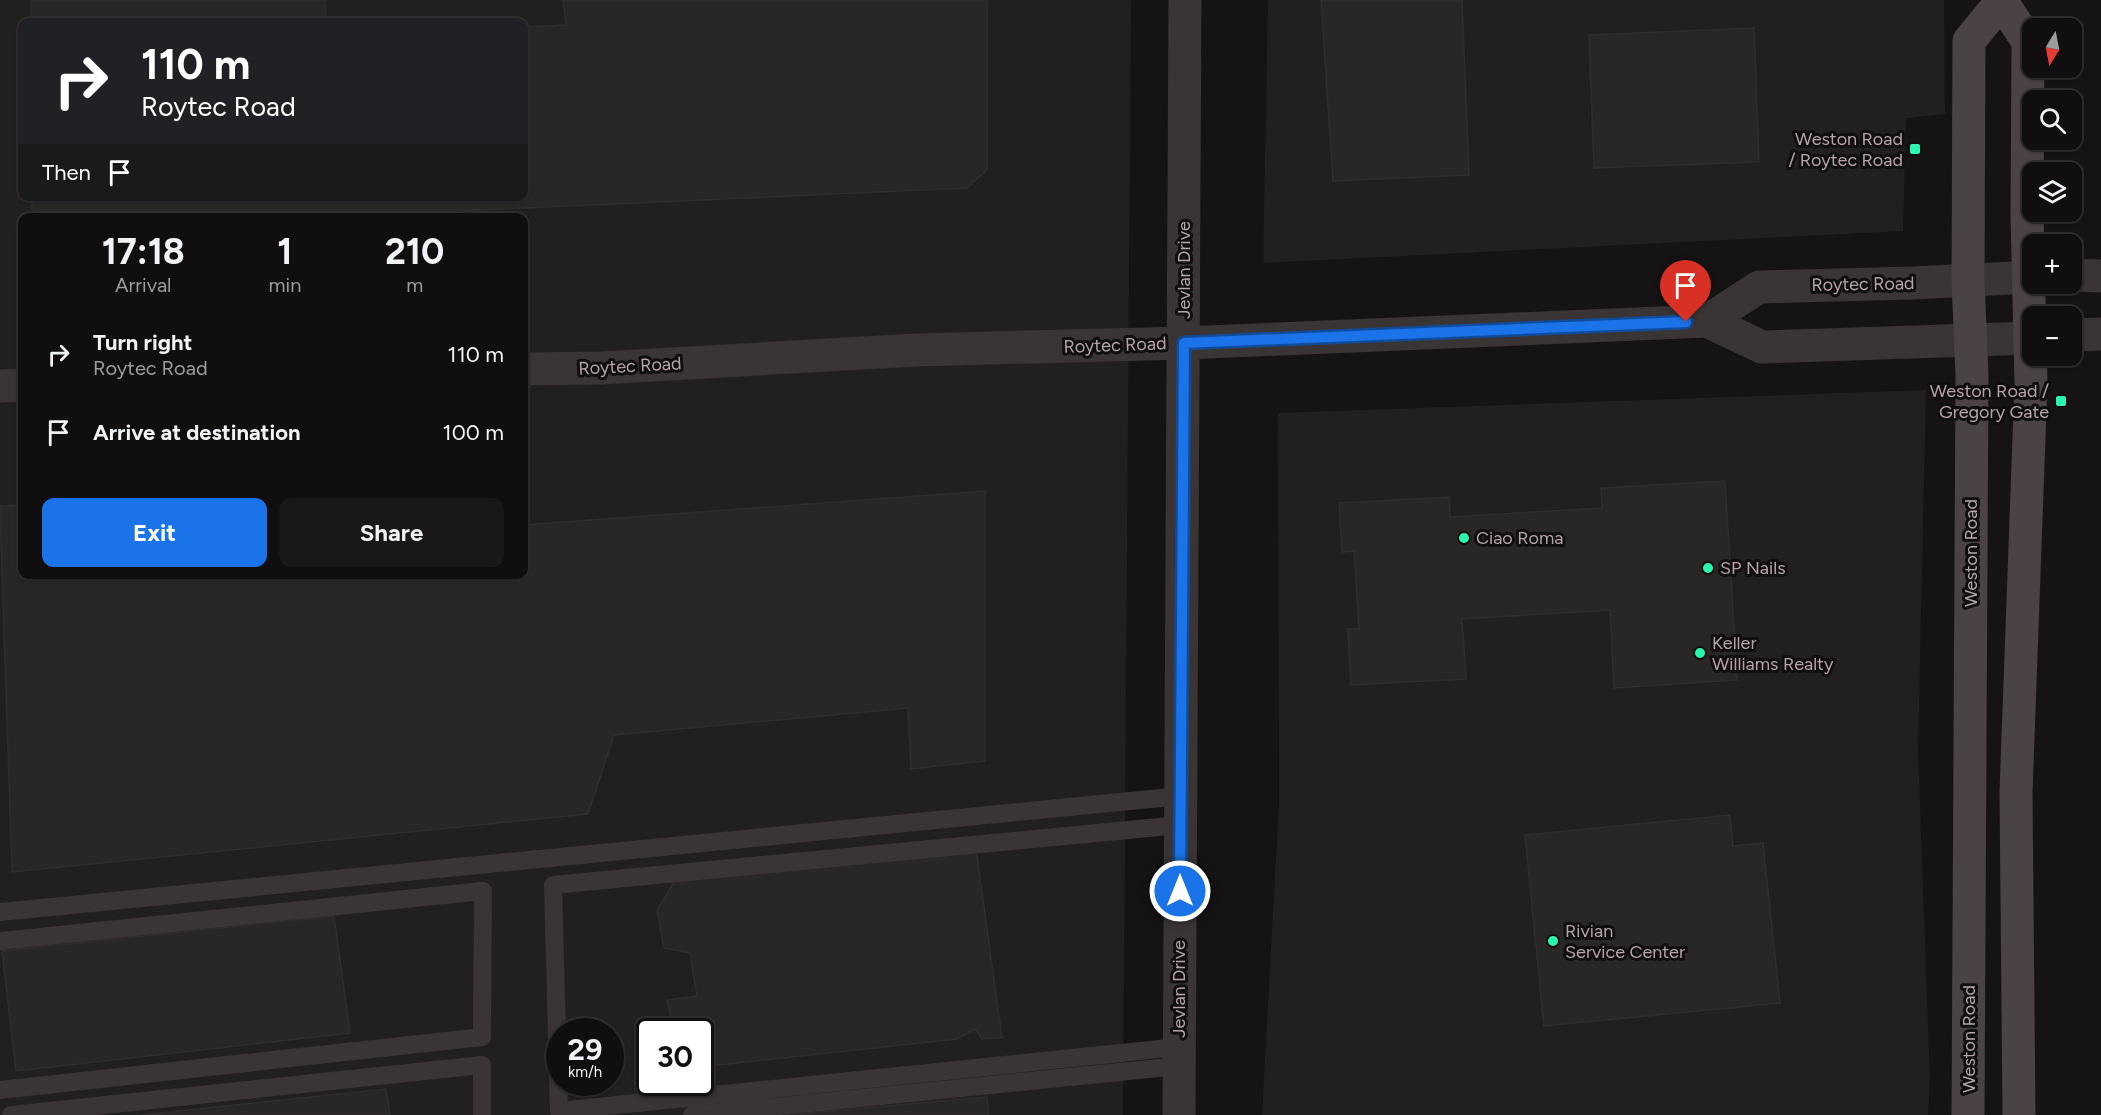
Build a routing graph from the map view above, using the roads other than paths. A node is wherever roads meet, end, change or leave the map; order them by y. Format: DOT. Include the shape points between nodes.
graph roads {
  1 [pos="1185,0"];
  2 [pos="2001,1"];
  3 [pos="2030,234"];
  4 [pos="2082,276"];
  5 [pos="2101,276"];
  6 [pos="2022,277"];
  7 [pos="1968,280"];
  8 [pos="1707,321"];
  9 [pos="2101,334"];
  10 [pos="2082,335"];
  11 [pos="2022,338"];
  12 [pos="1970,340"];
  13 [pos="1184,343"];
  14 [pos="2031,366"];
  15 [pos="528,369"];
  16 [pos="0,386"];
  17 [pos="18,386"];
  18 [pos="1180,811"];
  19 [pos="0,912"];
  20 [pos="0,941"];
  21 [pos="1179,1057"];
  22 [pos="0,1090"];
  23 [pos="11,1115"];
  24 [pos="482,1115"];
  25 [pos="692,1115"];
  26 [pos="1179,1115"];
  27 [pos="1968,1115"];
  28 [pos="2019,1115"];
  1 -- 13 [label="street, Jevlan Drive"];
  2 -- 3 [label="main road, Weston Road" via="2028,42"];
  2 -- 7 [label="main road, Weston Road" via="1969,41"];
  4 -- 5 [label="street"];
  6 -- 7 [label="street, Roytec Road"];
  7 -- 8 [label="street, Roytec Road" via="1759,287"];
  7 -- 12 [label="main road, Weston Road"];
  8 -- 12 [label="street, Roytec Road" via="1762,347"];
  8 -- 13 [label="street, Roytec Road"];
  9 -- 10 [label="street"];
  11 -- 12 [label="street, Roytec Road"];
  12 -- 27 [label="main road, Weston Road"];
  13 -- 15 [label="street, Roytec Road" via="915,350"];
  13 -- 18 [label="street, Jevlan Drive"];
  14 -- 28 [label="main road, Weston Road" via="2016,792"];
  16 -- 17 [label="street"];
  18 -- 19 [label="lane"];
  18 -- 21 [label="street, Jevlan Drive"];
  18 -- 21 [label="lane" via="553,885 559,1111"];
  20 -- 22 [label="lane" via="483,891 482,1037"];
  21 -- 25 [label="lane"];
  21 -- 26 [label="street, Jevlan Drive"];
  23 -- 24 [label="lane" via="482,1065"];
}
